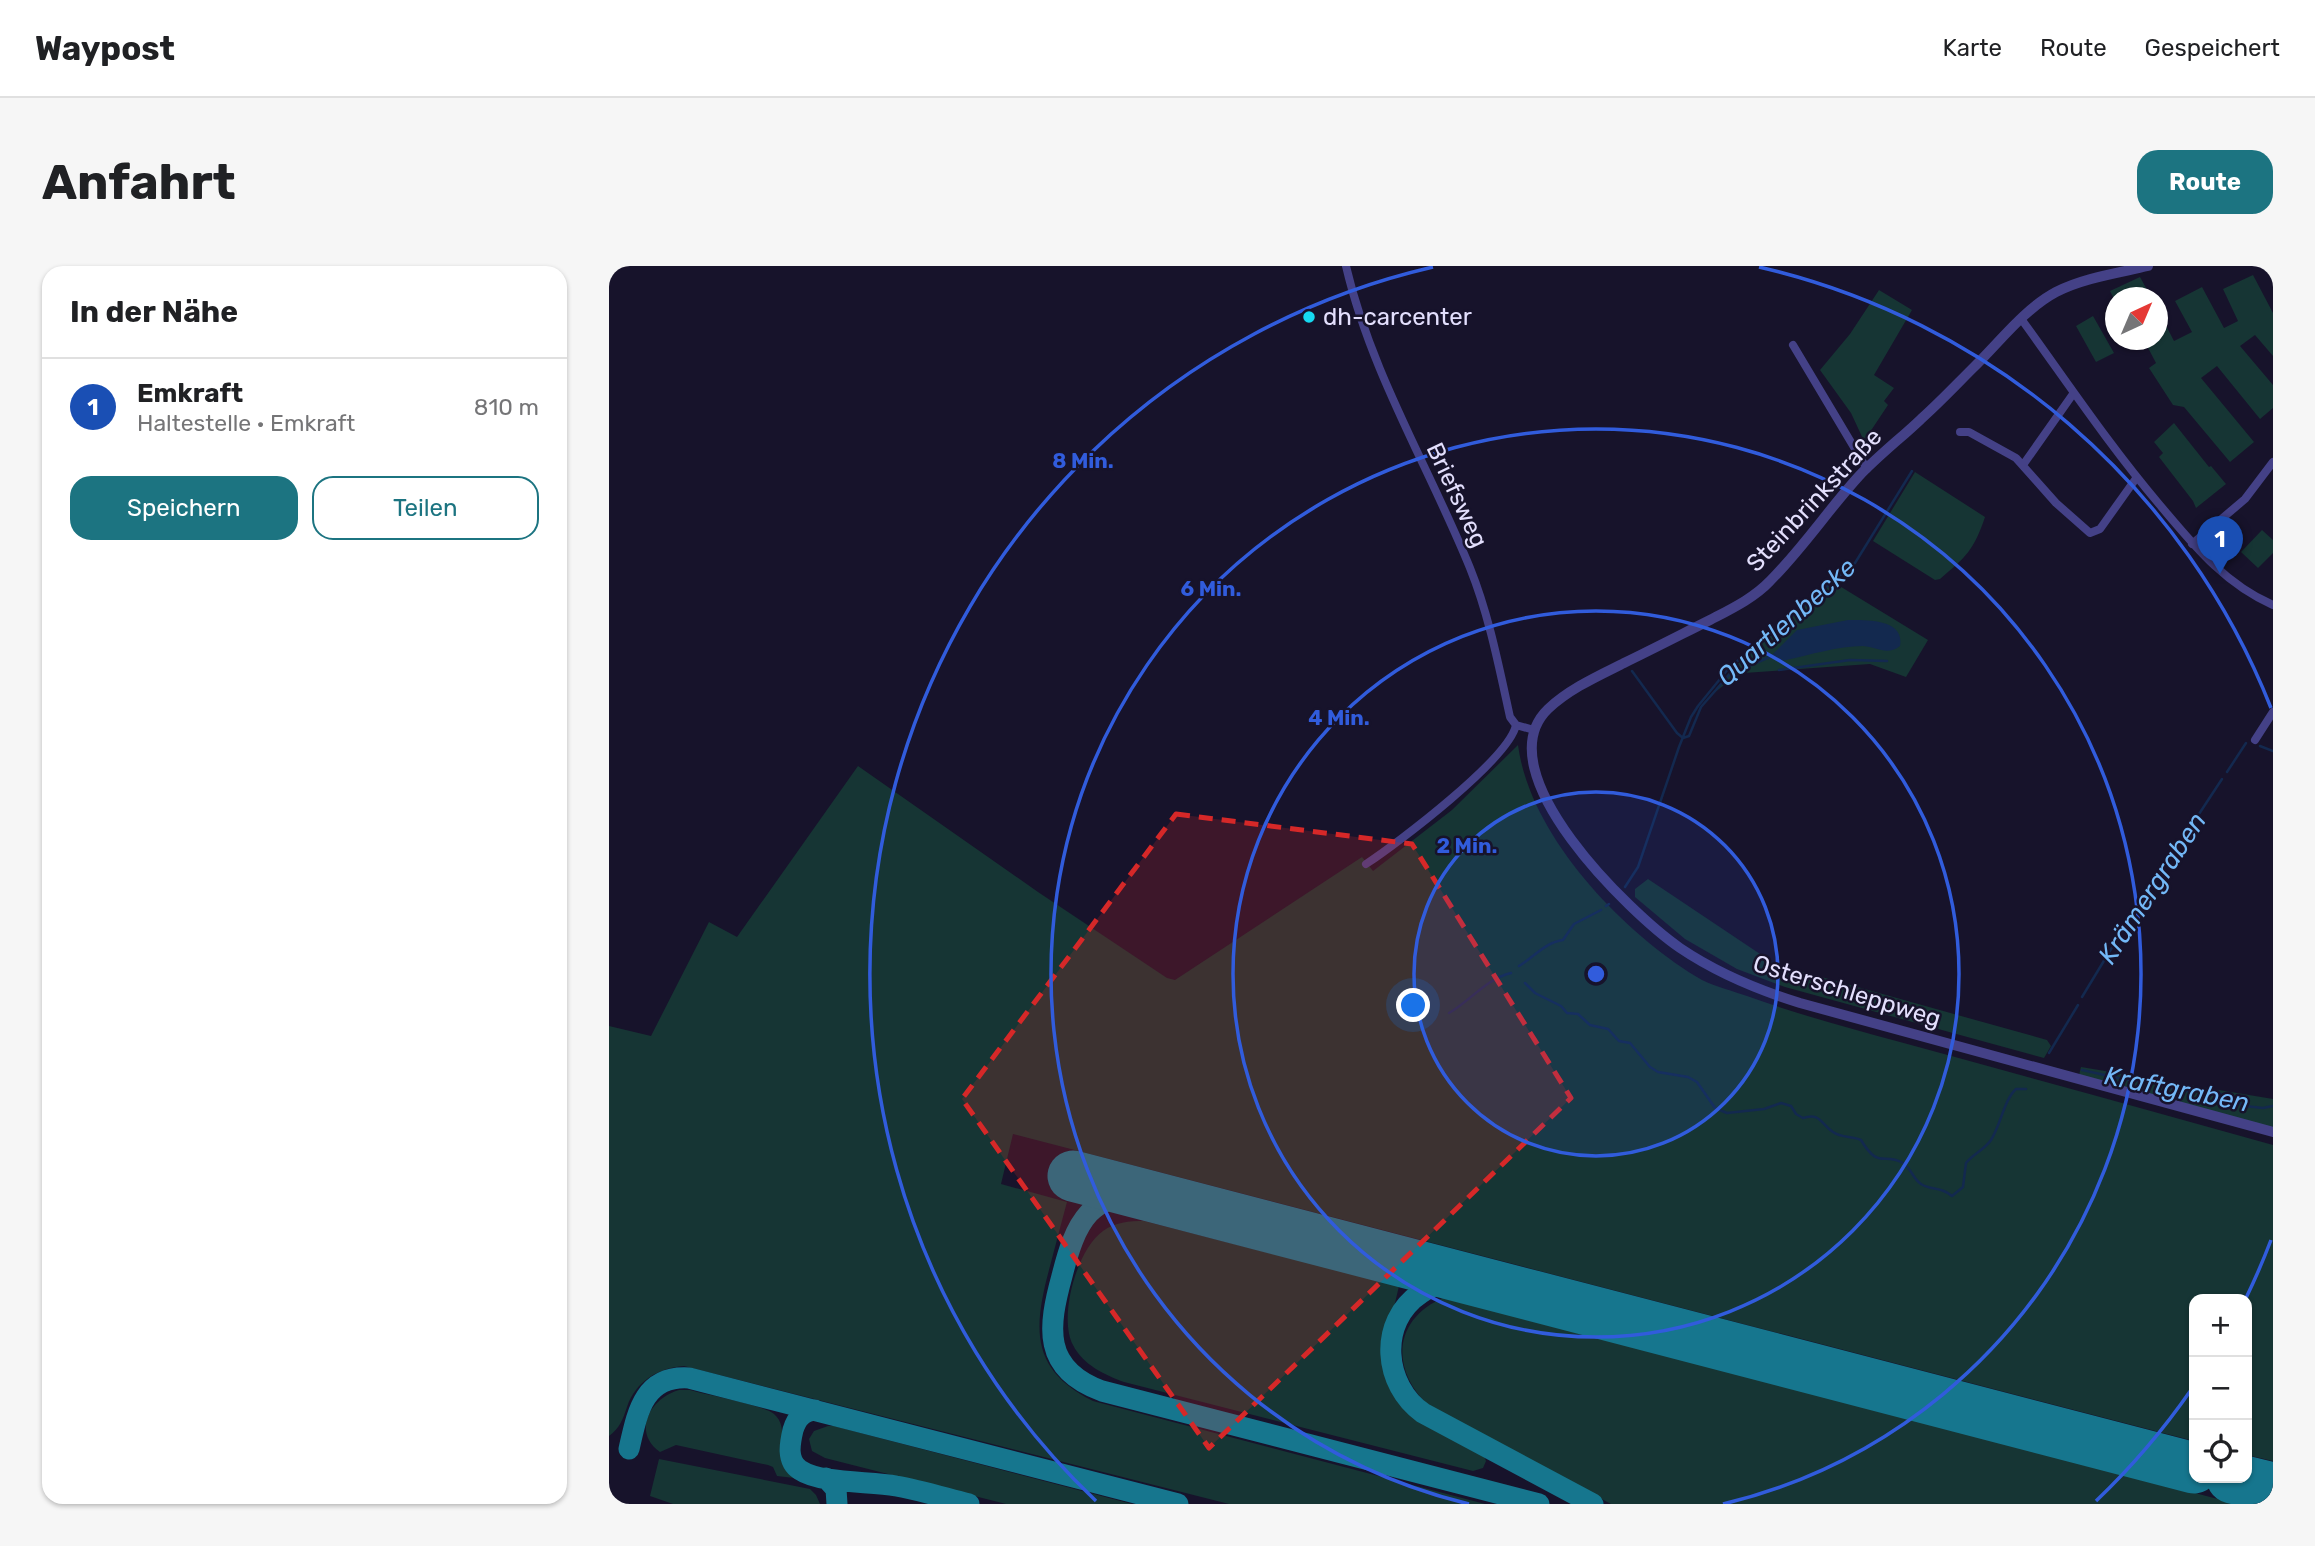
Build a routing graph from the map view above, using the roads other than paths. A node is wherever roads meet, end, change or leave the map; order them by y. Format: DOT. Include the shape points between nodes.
graph roads {
  1 [pos="1346,266"];
  2 [pos="2148,266"];
  3 [pos="2022,320"];
  4 [pos="1793,345"];
  5 [pos="2073,394"];
  6 [pos="1959,432"];
  7 [pos="2273,462"];
  8 [pos="2023,465"];
  9 [pos="1867,468"];
  10 [pos="2137,477"];
  11 [pos="2192,544"];
  12 [pos="2273,605"];
  13 [pos="2273,712"];
  14 [pos="1516,725"];
  15 [pos="1534,730"];
  16 [pos="2255,740"];
  17 [pos="1366,864"];
  18 [pos="2273,1132"];
  1 -- 14 [label="street, Briefsweg" via="1385,384 1470,568 1510,718"];
  2 -- 3 [label="street, Steinbrinkstraße" via="2075,284 2044,299"];
  3 -- 5 [label="street"];
  3 -- 9 [label="street, Steinbrinkstraße"];
  4 -- 9 [label="street"];
  5 -- 8 [label="street"];
  5 -- 10 [label="street"];
  6 -- 8 [label="street" via="1969,432"];
  7 -- 11 [label="street" via="2245,499"];
  8 -- 10 [label="street" via="2090,533 2100,529"];
  9 -- 15 [label="street, Steinbrinkstraße" via="1765,586 1733,608 1575,689 1547,710"];
  10 -- 11 [label="street"];
  11 -- 12 [label="street" via="2231,581"];
  13 -- 16 [label="street"];
  14 -- 15 [label="street"];
  14 -- 17 [label="street" via="1511,740 1465,786"];
  15 -- 18 [label="street, Osterschleppweg" via="1531,751 1536,774 1578,849 1637,915 1707,964 1800,1003"];
}
